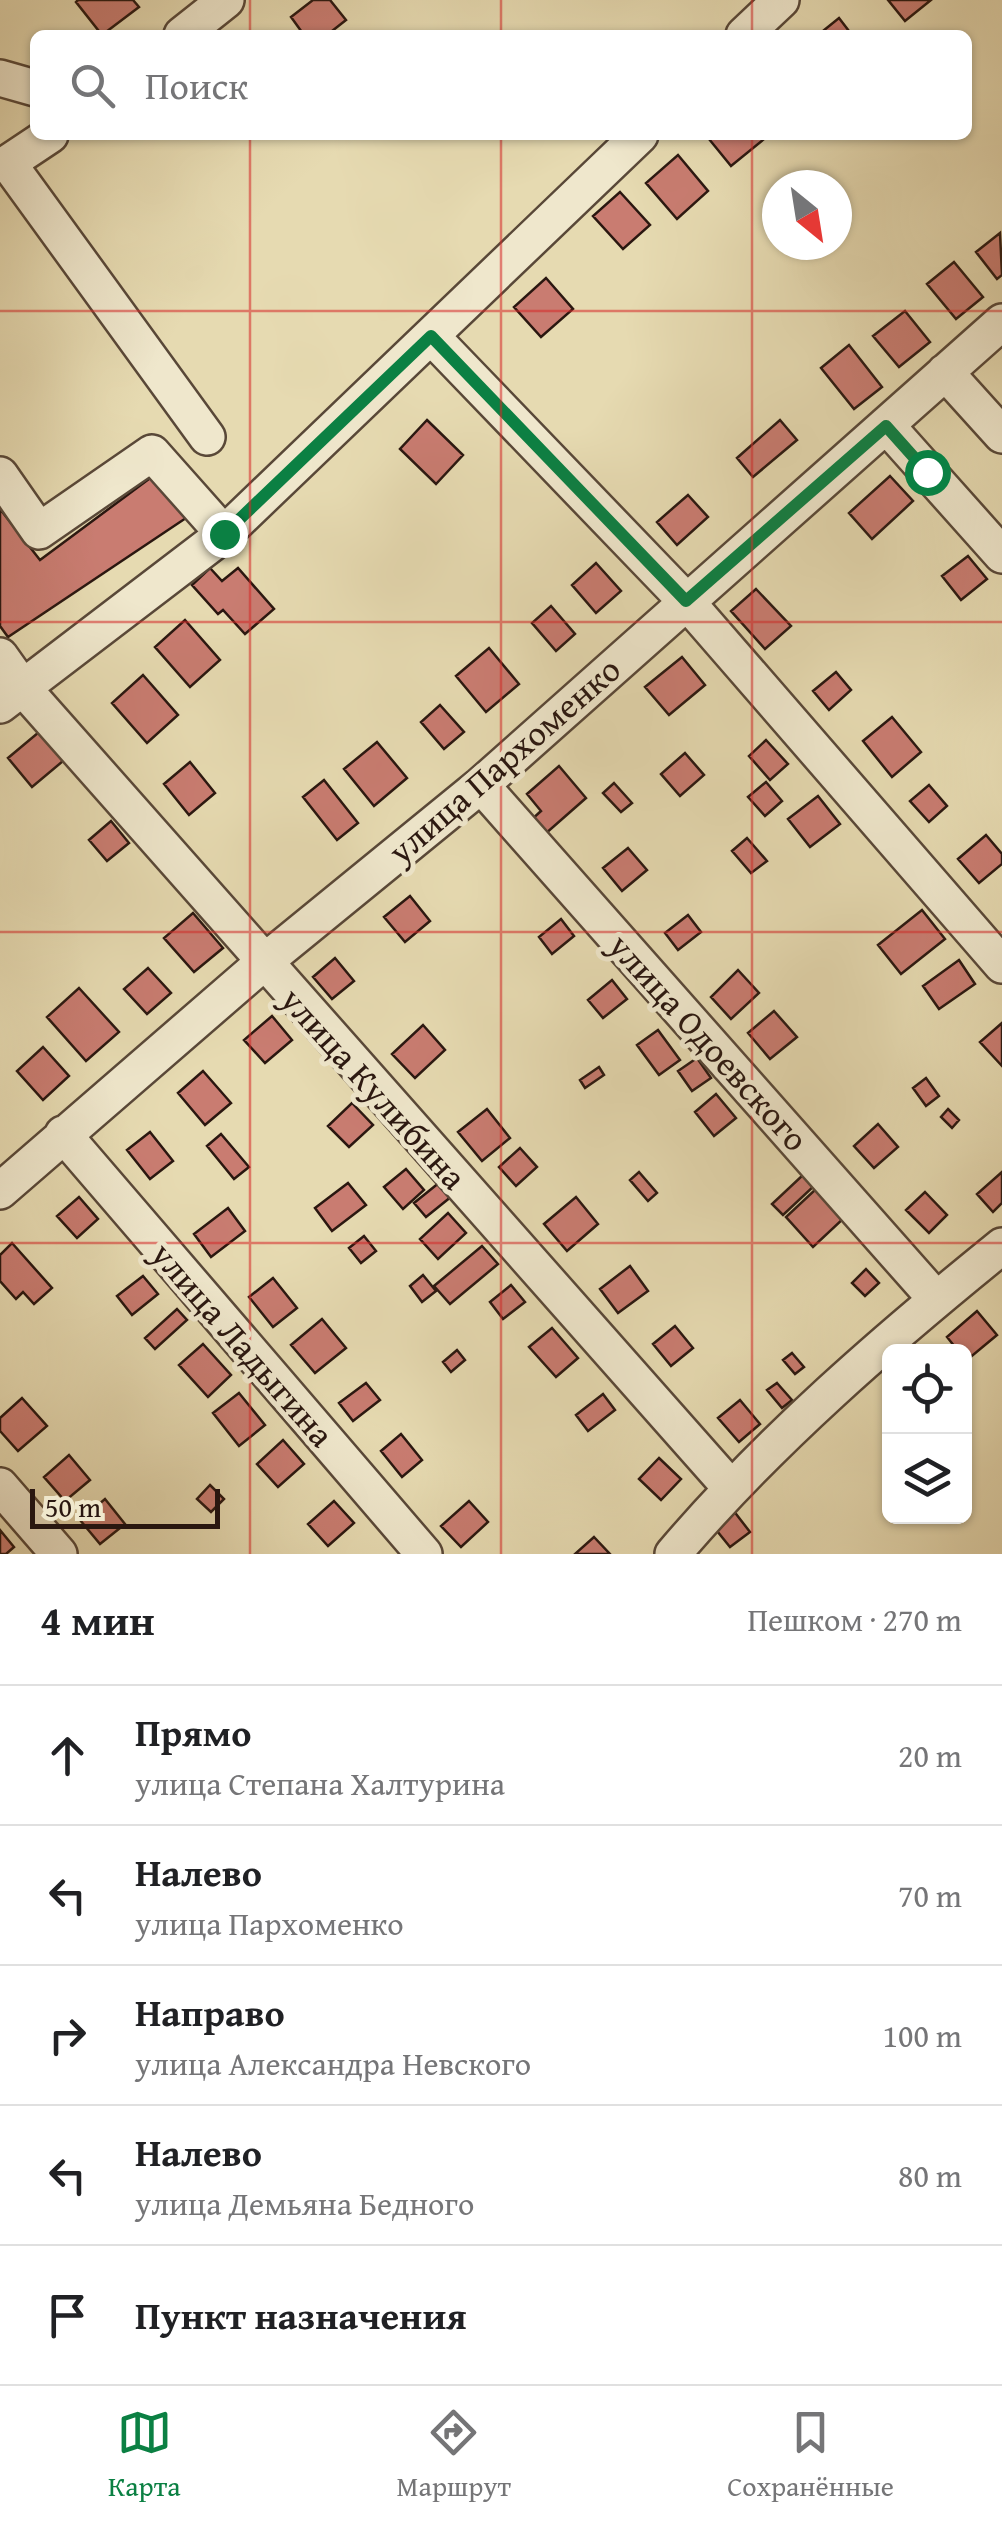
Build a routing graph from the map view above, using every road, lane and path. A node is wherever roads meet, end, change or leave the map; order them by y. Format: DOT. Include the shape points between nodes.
graph roads {
  1 [pos="226,0"];
  2 [pos="781,0"];
  3 [pos="188,30"];
  4 [pos="749,30"];
  5 [pos="0,78"];
  6 [pos="30,87"];
  7 [pos="42,140"];
  8 [pos="635,140"];
  9 [pos="1002,322"];
  10 [pos="431,336"];
  11 [pos="945,372"];
  12 [pos="886,426"];
  13 [pos="1002,435"];
  14 [pos="152,453"];
  15 [pos="0,475"];
  16 [pos="224,534"];
  17 [pos="1002,555"];
  18 [pos="686,601"];
  19 [pos="0,656"];
  20 [pos="11,696"];
  21 [pos="481,785"];
  22 [pos="263,963"];
  23 [pos="1002,965"];
  24 [pos="62,1134"];
  25 [pos="0,1191"];
  26 [pos="1002,1246"];
  27 [pos="936,1299"];
  28 [pos="0,1486"];
  29 [pos="730,1488"];
  30 [pos="59,1554"];
  31 [pos="424,1554"];
  32 [pos="673,1554"];
  1 -- 3 [label="street"];
  2 -- 4 [label="street"];
  5 -- 6 [label="street"];
  7 -- 14 [label="street" via="8,163 198,424"];
  8 -- 10 [label="street"];
  9 -- 11 [label="street, улица Пархоменко"];
  10 -- 16 [label="street"];
  10 -- 18 [label="street"];
  11 -- 12 [label="street, улица Пархоменко"];
  11 -- 13 [label="street"];
  12 -- 17 [label="street"];
  12 -- 18 [label="street, улица Пархоменко"];
  14 -- 15 [label="street" via="40,531"];
  14 -- 16 [label="street"];
  16 -- 20 [label="street"];
  18 -- 21 [label="street, улица Пархоменко"];
  18 -- 23 [label="street"];
  19 -- 20 [label="street, улица Кулибина"];
  20 -- 22 [label="street, улица Кулибина"];
  21 -- 22 [label="street, улица Пархоменко"];
  21 -- 27 [label="street, улица Одоевского"];
  22 -- 24 [label="street, улица Пархоменко"];
  22 -- 29 [label="street, улица Кулибина"];
  24 -- 25 [label="street, улица Пархоменко"];
  24 -- 31 [label="street, улица Ладыгина"];
  26 -- 27 [label="street"];
  27 -- 29 [label="street"];
  28 -- 30 [label="street"];
  29 -- 32 [label="street"];
}
